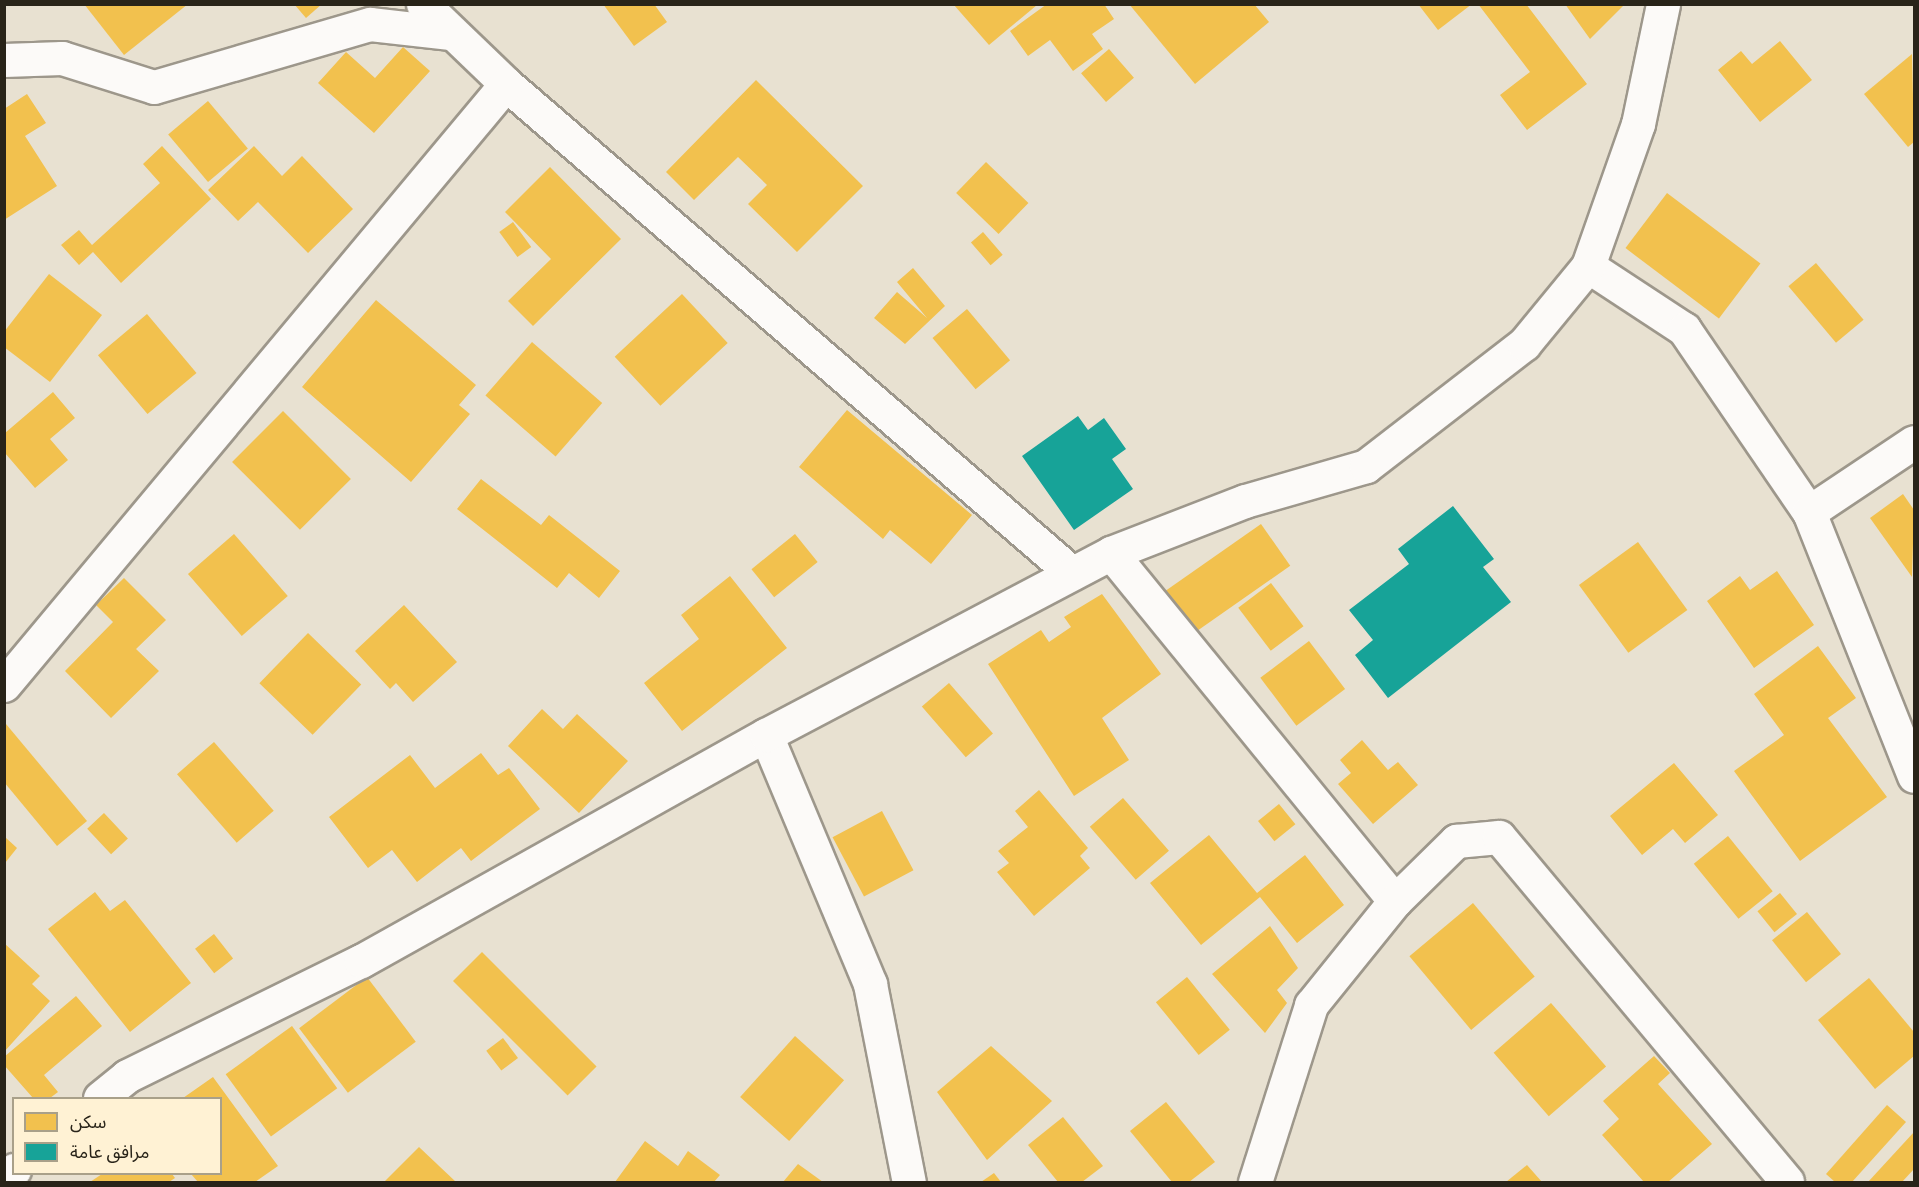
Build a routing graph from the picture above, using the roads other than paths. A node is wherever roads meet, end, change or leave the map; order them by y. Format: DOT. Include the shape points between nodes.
graph roads {
  1 [pos="423,4"];
  2 [pos="1663,4"];
  3 [pos="450,33"];
  4 [pos="4,60"];
  5 [pos="506,84"];
  6 [pos="1588,266"];
  7 [pos="1914,442"];
  8 [pos="1809,512"];
  9 [pos="1111,553"];
  10 [pos="1072,573"];
  11 [pos="4,685"];
  12 [pos="766,735"];
  13 [pos="1914,776"];
  14 [pos="1395,902"];
  15 [pos="101,1097"];
  16 [pos="909,1182"];
  17 [pos="1256,1182"];
  18 [pos="1787,1182"];
  1 -- 3 [label="street"];
  2 -- 6 [label="street" via="1638,124"];
  3 -- 4 [label="street" via="370,24 154,87 62,58"];
  3 -- 5 [label="street"];
  5 -- 10 [label="street"];
  5 -- 11 [label="street"];
  6 -- 8 [label="street" via="1684,329"];
  6 -- 9 [label="street" via="1524,344 1366,466 1245,501"];
  7 -- 8 [label="street"];
  8 -- 13 [label="street"];
  9 -- 10 [label="street"];
  9 -- 14 [label="street"];
  10 -- 12 [label="street"];
  12 -- 15 [label="street" via="361,961 127,1076"];
  12 -- 16 [label="street" via="870,984"];
  14 -- 17 [label="street" via="1311,1005"];
  14 -- 18 [label="street" via="1456,841 1499,837"];
}
